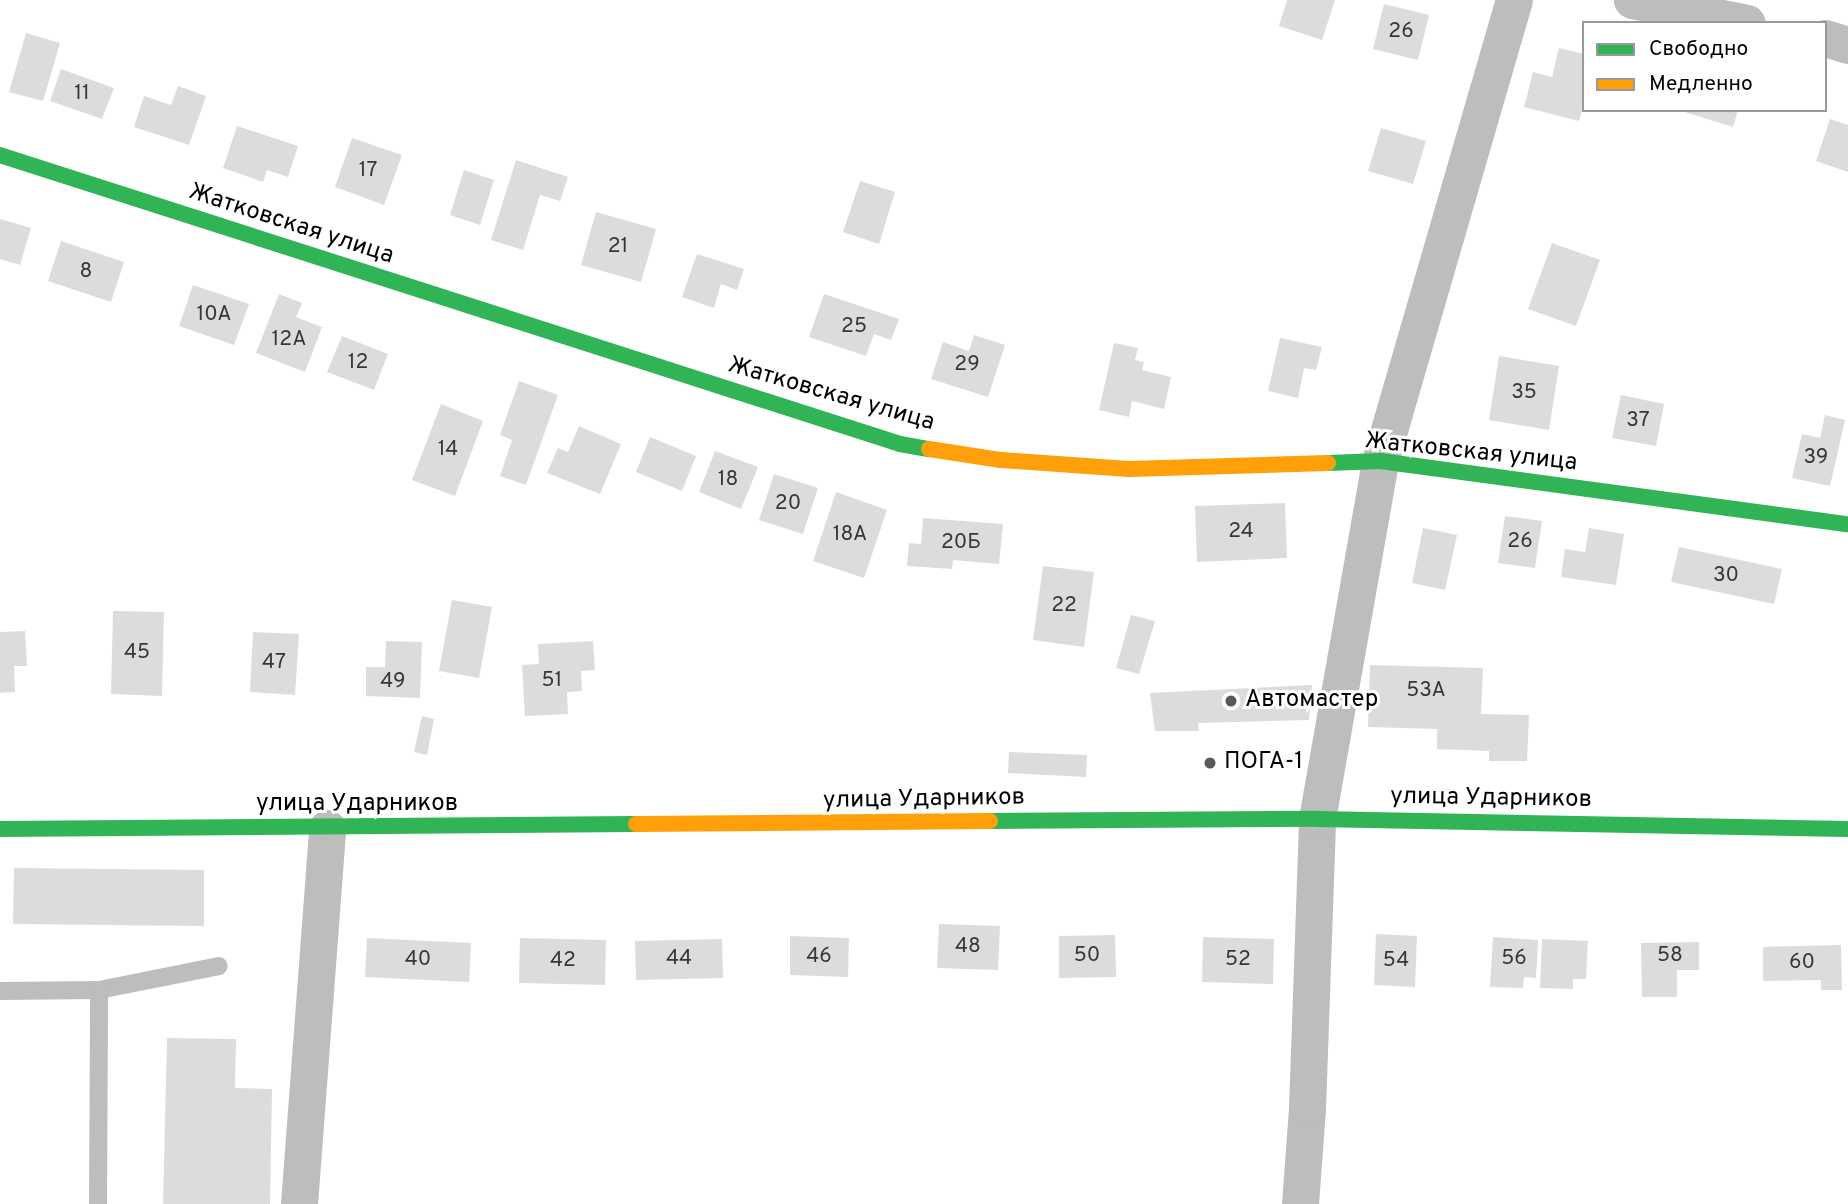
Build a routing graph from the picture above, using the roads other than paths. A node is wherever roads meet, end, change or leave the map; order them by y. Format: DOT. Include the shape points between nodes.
graph roads {
  1 [pos="1514,0"];
  2 [pos="1632,0"];
  3 [pos="1736,21"];
  4 [pos="1827,39"];
  5 [pos="1848,45"];
  6 [pos="0,155"];
  7 [pos="1380,461"];
  8 [pos="1848,524"];
  9 [pos="1317,818"];
  10 [pos="327,828"];
  11 [pos="0,829"];
  12 [pos="1848,829"];
  13 [pos="219,966"];
  14 [pos="99,990"];
  15 [pos="0,991"];
  16 [pos="98,1204"];
  17 [pos="299,1204"];
  18 [pos="1300,1204"];
  1 -- 7 [label="street"];
  2 -- 3 [label="street"];
  4 -- 5 [label="street"];
  6 -- 7 [label="street, Жатковская улица" via="900,444 1001,460 1129,469"];
  7 -- 8 [label="street, Жатковская улица"];
  7 -- 9 [label="street"];
  9 -- 10 [label="street, улица Ударников"];
  9 -- 12 [label="street, улица Ударников"];
  9 -- 18 [label="street"];
  10 -- 11 [label="street, улица Ударников"];
  10 -- 17 [label="street"];
  13 -- 14 [label="lane"];
  14 -- 15 [label="lane"];
  14 -- 16 [label="lane"];
}
